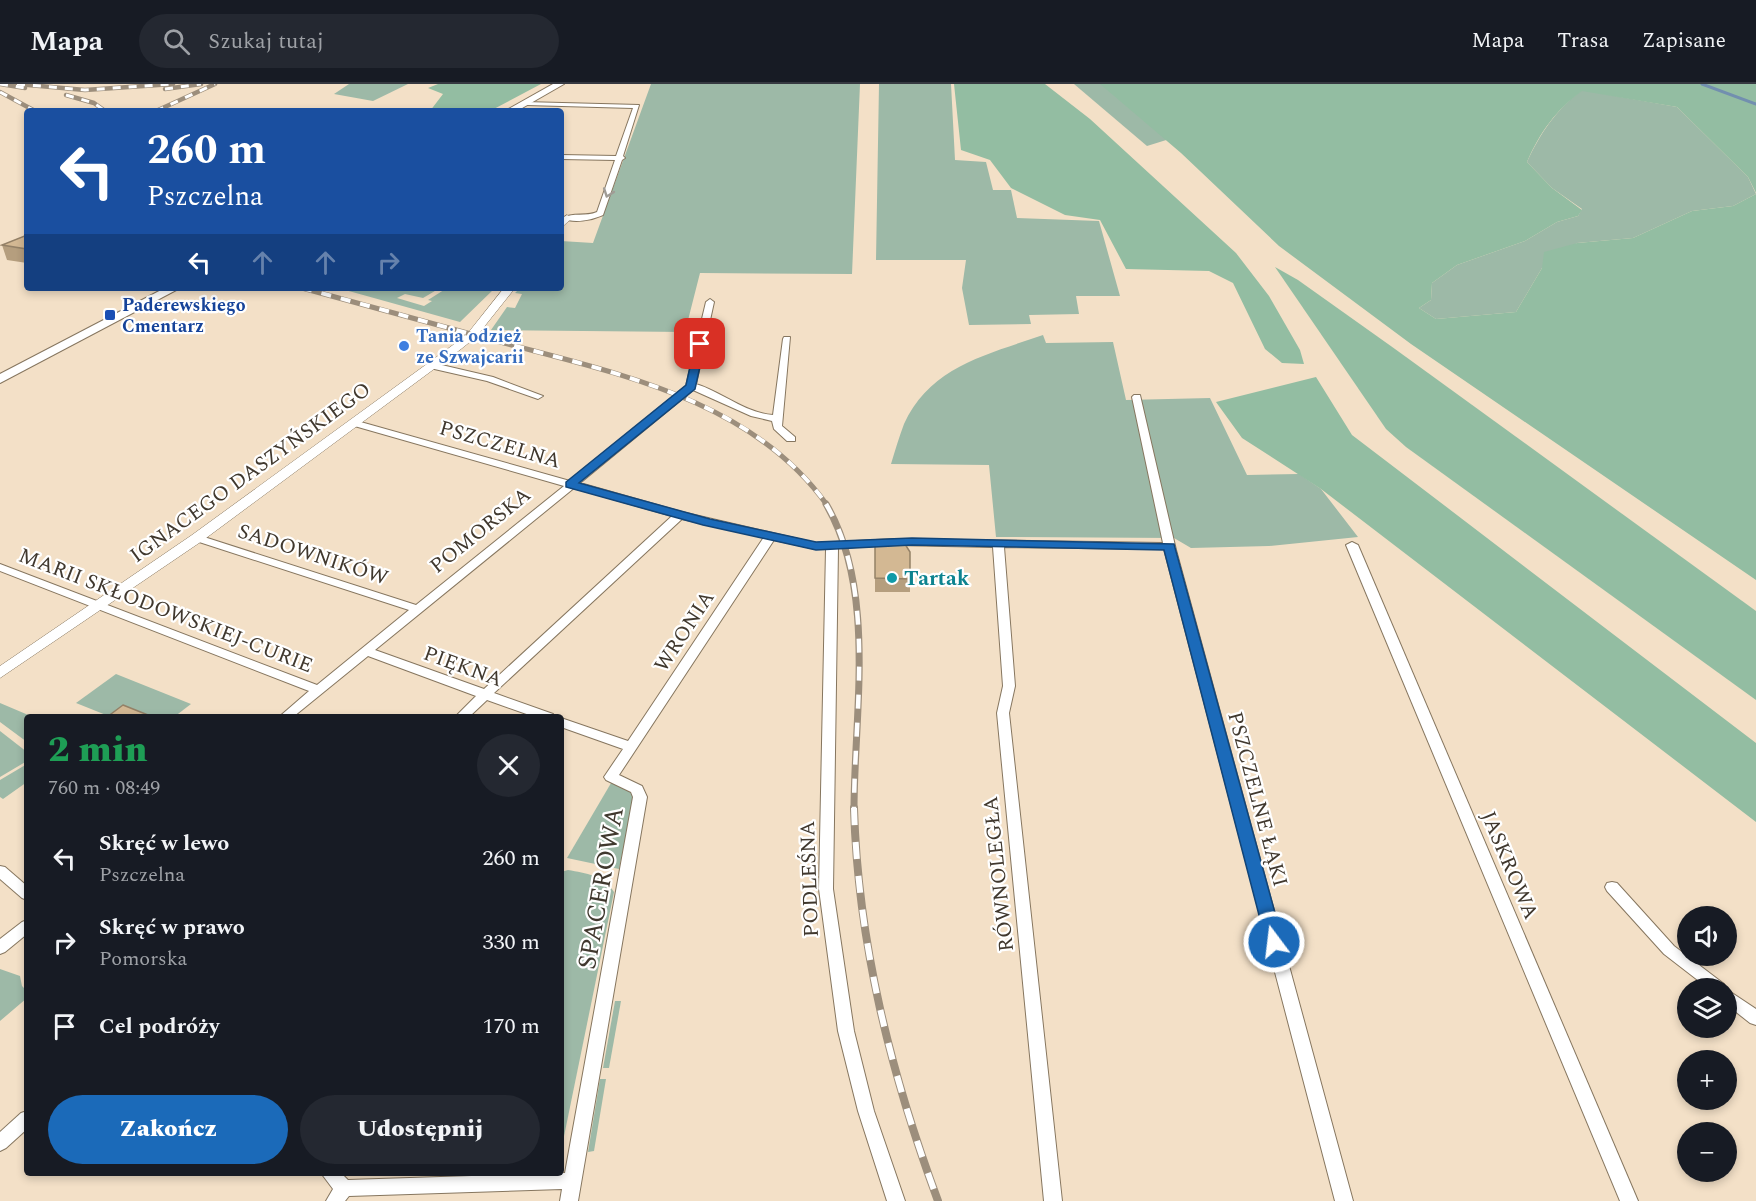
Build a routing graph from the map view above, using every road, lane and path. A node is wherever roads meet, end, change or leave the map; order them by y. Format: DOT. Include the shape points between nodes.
graph roads {
  1 [pos="560,84"];
  2 [pos="525,103"];
  3 [pos="516,108"];
  4 [pos="564,157"];
  5 [pos="621,158"];
  6 [pos="564,220"];
  7 [pos="168,291"];
  8 [pos="508,291"];
  9 [pos="710,302"];
  10 [pos="787,339"];
  11 [pos="433,366"];
  12 [pos="0,379"];
  13 [pos="691,386"];
  14 [pos="538,396"];
  15 [pos="1137,397"];
  16 [pos="777,418"];
  17 [pos="354,423"];
  18 [pos="791,439"];
  19 [pos="570,484"];
  20 [pos="680,515"];
  21 [pos="770,537"];
  22 [pos="197,538"];
  23 [pos="998,543"];
  24 [pos="1352,545"];
  25 [pos="1169,546"];
  26 [pos="831,547"];
  27 [pos="0,567"];
  28 [pos="99,607"];
  29 [pos="417,609"];
  30 [pos="365,651"];
  31 [pos="0,673"];
  32 [pos="318,690"];
  33 [pos="485,694"];
  34 [pos="289,714"];
  35 [pos="464,714"];
  36 [pos="540,714"];
  37 [pos="564,723"];
  38 [pos="632,747"];
  39 [pos="0,871"];
  40 [pos="1612,887"];
  41 [pos="24,891"];
  42 [pos="24,928"];
  43 [pos="0,948"];
  44 [pos="1706,978"];
  45 [pos="1737,1003"];
  46 [pos="1756,1018"];
  47 [pos="24,1121"];
  48 [pos="0,1143"];
  49 [pos="331,1176"];
  50 [pos="572,1181"];
  51 [pos="340,1195"];
  52 [pos="569,1201"];
  53 [pos="896,1201"];
  54 [pos="1053,1201"];
  55 [pos="1344,1201"];
  56 [pos="1629,1201"];
  1 -- 2 [label="main road"];
  2 -- 3 [label="main road"];
  2 -- 5 [label="street" via="630,104 638,108"];
  4 -- 5 [label="street"];
  5 -- 6 [label="street, one-way" via="600,213"];
  7 -- 12 [label="main road"];
  8 -- 11 [label="street, IGNACEGO DASZYŃSKIEGO" via="472,335"];
  9 -- 13 [label="street"];
  10 -- 16 [label="street"];
  11 -- 14 [label="street"];
  11 -- 17 [label="street, IGNACEGO DASZYŃSKIEGO"];
  13 -- 16 [label="street" via="759,417"];
  13 -- 19 [label="street, POMORSKA"];
  15 -- 25 [label="street, PSZCZELNE ŁĄKI"];
  16 -- 18 [label="street" via="777,427"];
  17 -- 19 [label="street, PSZCZELNA"];
  17 -- 22 [label="street, IGNACEGO DASZYŃSKIEGO"];
  19 -- 20 [label="street, PSZCZELNA"];
  19 -- 29 [label="street, POMORSKA"];
  20 -- 21 [label="street, PSZCZELNA"];
  20 -- 33 [label="street"];
  21 -- 26 [label="street, PSZCZELNA"];
  21 -- 38 [label="street, WRONIA"];
  22 -- 28 [label="street, IGNACEGO DASZYŃSKIEGO"];
  22 -- 29 [label="street, SADOWNIKÓW"];
  23 -- 25 [label="street, PSZCZELNA"];
  23 -- 26 [label="street, PSZCZELNA" via="878,542"];
  23 -- 54 [label="street, RÓWNOLEGŁA" via="1009,686 1003,713"];
  24 -- 56 [label="street, JASKROWA"];
  25 -- 55 [label="street, PSZCZELNE ŁĄKI"];
  26 -- 53 [label="street, PODLEŚNA" via="826,889 846,1031 866,1111"];
  27 -- 28 [label="street, MARII SKŁODOWSKIEJ-CURIE"];
  28 -- 31 [label="street, IGNACEGO DASZYŃSKIEGO"];
  28 -- 32 [label="street, MARII SKŁODOWSKIEJ-CURIE"];
  29 -- 30 [label="street, POMORSKA"];
  30 -- 32 [label="street, POMORSKA"];
  30 -- 33 [label="street, PIĘKNA"];
  32 -- 34 [label="street, POMORSKA"];
  33 -- 35 [label="street"];
  33 -- 36 [label="street, PIĘKNA"];
  37 -- 38 [label="street"];
  38 -- 50 [label="street, SPACEROWA" via="611,777 637,789 640,797"];
  39 -- 41 [label="street"];
  40 -- 44 [label="street" via="1669,950"];
  42 -- 43 [label="street"];
  45 -- 46 [label="street"];
  47 -- 48 [label="street"];
  49 -- 51 [label="street"];
  50 -- 51 [label="street"];
  50 -- 52 [label="street, SPACEROWA"];
}
